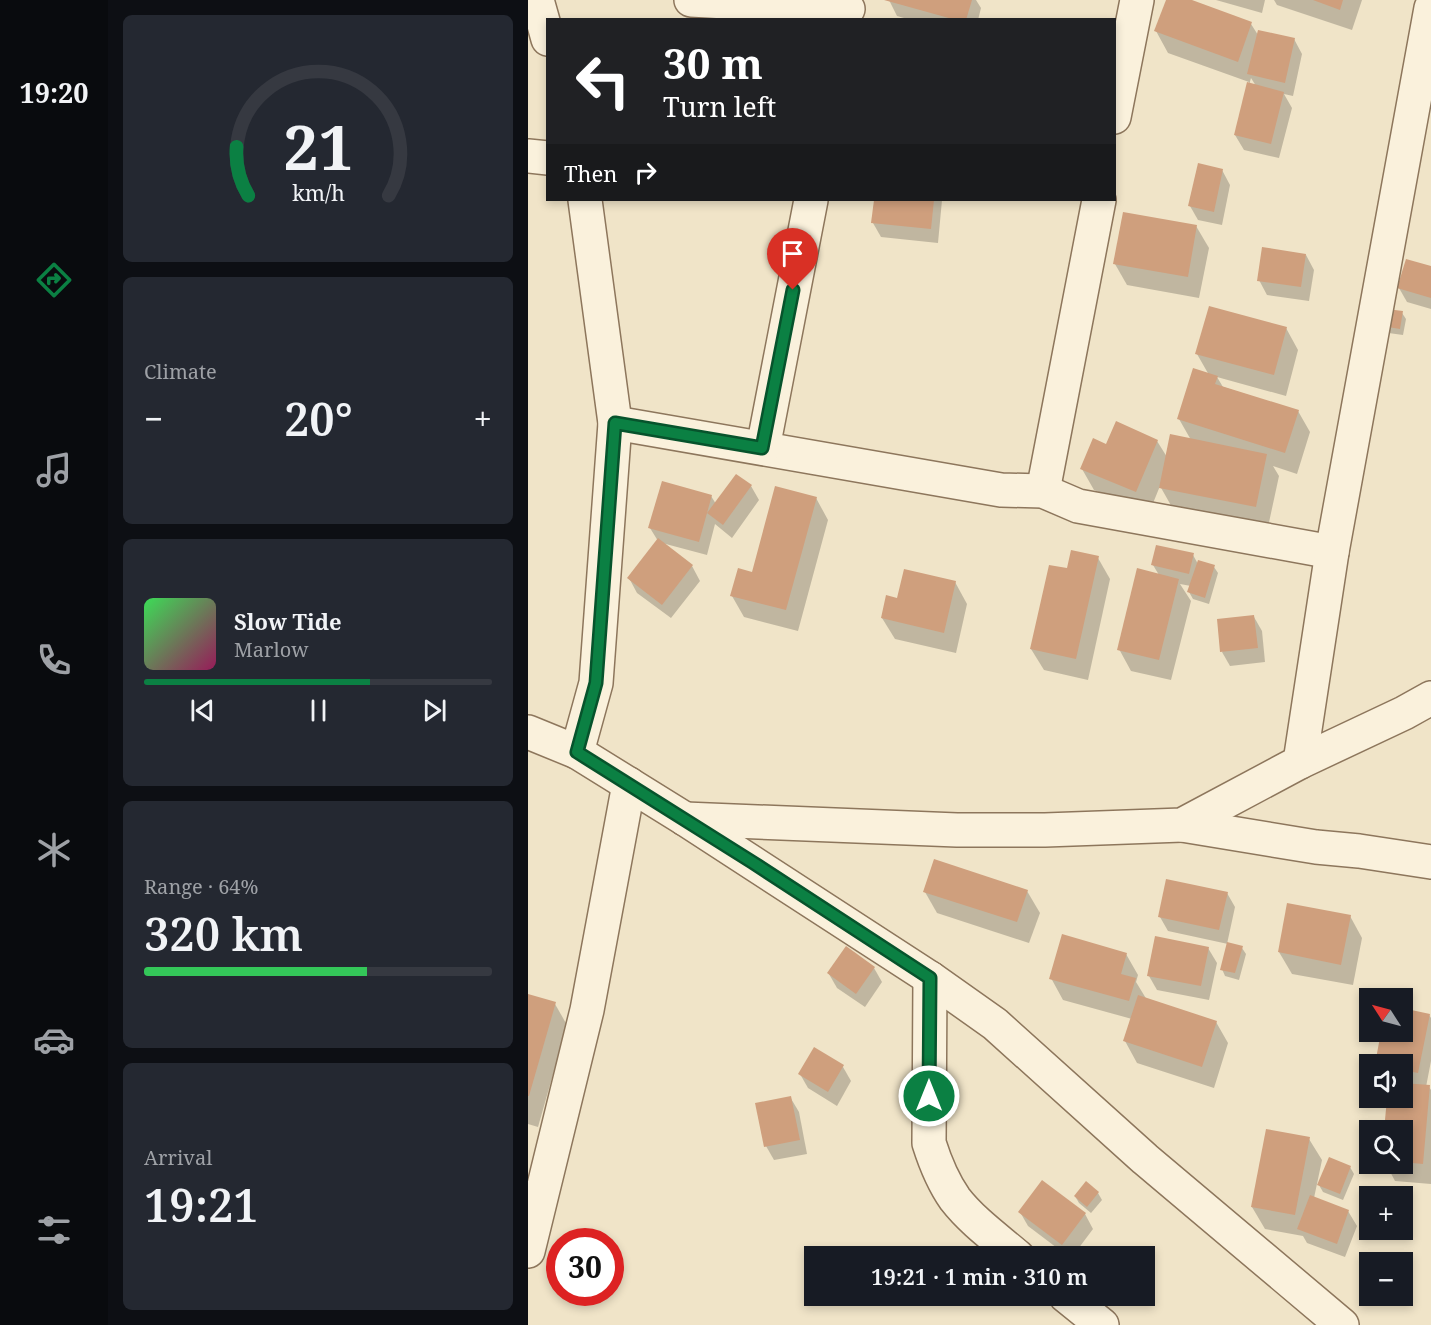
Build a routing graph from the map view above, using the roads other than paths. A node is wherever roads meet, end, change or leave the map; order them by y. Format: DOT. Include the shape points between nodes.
graph roads {
  1 [pos="537,0"];
  2 [pos="691,0"];
  3 [pos="1137,0"];
  4 [pos="1431,8"];
  5 [pos="848,10"];
  6 [pos="546,32"];
  7 [pos="1116,107"];
  8 [pos="528,156"];
  9 [pos="546,158"];
  10 [pos="585,201"];
  11 [pos="811,201"];
  12 [pos="1099,201"];
  13 [pos="615,423"];
  14 [pos="762,448"];
  15 [pos="1043,491"];
  16 [pos="1332,552"];
  17 [pos="1431,698"];
  18 [pos="528,732"];
  19 [pos="577,752"];
  20 [pos="1300,762"];
  21 [pos="629,784"];
  22 [pos="685,819"];
  23 [pos="1182,825"];
  24 [pos="1431,862"];
  25 [pos="930,978"];
  26 [pos="1005,1246"];
  27 [pos="528,1251"];
  28 [pos="1078,1306"];
  29 [pos="1102,1325"];
  30 [pos="1342,1325"];
  1 -- 6 [label="street"];
  2 -- 5 [label="street"];
  3 -- 7 [label="street"];
  4 -- 16 [label="street"];
  8 -- 9 [label="street"];
  10 -- 13 [label="street"];
  11 -- 14 [label="street"];
  12 -- 15 [label="street"];
  13 -- 14 [label="street"];
  13 -- 19 [label="street" via="596,683"];
  14 -- 15 [label="street" via="1001,490"];
  15 -- 16 [label="street" via="1078,507"];
  16 -- 20 [label="street"];
  17 -- 20 [label="street"];
  18 -- 19 [label="street"];
  19 -- 21 [label="street"];
  20 -- 23 [label="street"];
  21 -- 22 [label="street"];
  21 -- 27 [label="street" via="586,1010"];
  22 -- 23 [label="street" via="957,830"];
  22 -- 25 [label="street"];
  23 -- 24 [label="street" via="1316,848"];
  25 -- 26 [label="street" via="929,1143 955,1199"];
  25 -- 30 [label="street" via="995,1024 1145,1159"];
  28 -- 29 [label="street"];
}
